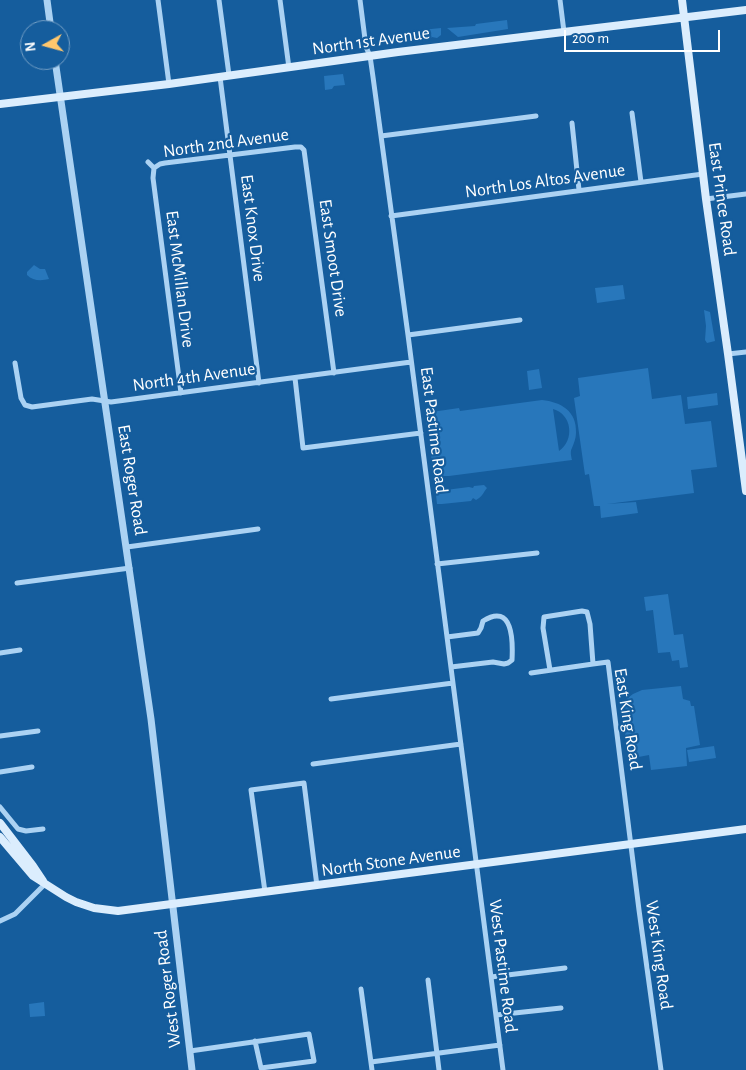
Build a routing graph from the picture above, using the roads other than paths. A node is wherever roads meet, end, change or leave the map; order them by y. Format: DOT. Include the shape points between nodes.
graph roads {
  1 [pos="47,0"];
  2 [pos="158,0"];
  3 [pos="220,0"];
  4 [pos="280,0"];
  5 [pos="360,0"];
  6 [pos="560,0"];
  7 [pos="682,0"];
  8 [pos="746,10"];
  9 [pos="684,18"];
  10 [pos="50,20"];
  11 [pos="564,32"];
  12 [pos="370,56"];
  13 [pos="289,68"];
  14 [pos="57,70"];
  15 [pos="229,75"];
  16 [pos="220,77"];
  17 [pos="168,84"];
  18 [pos="61,97"];
  19 [pos="0,104"];
  20 [pos="632,113"];
  21 [pos="536,116"];
  22 [pos="572,123"];
  23 [pos="381,136"];
  24 [pos="303,147"];
  25 [pos="229,154"];
  26 [pos="148,162"];
  27 [pos="154,168"];
  28 [pos="703,174"];
  29 [pos="641,182"];
  30 [pos="579,190"];
  31 [pos="746,194"];
  32 [pos="706,199"];
  33 [pos="391,216"];
  34 [pos="520,320"];
  35 [pos="408,335"];
  36 [pos="746,352"];
  37 [pos="728,354"];
  38 [pos="411,362"];
  39 [pos="15,363"];
  40 [pos="334,373"];
  41 [pos="295,378"];
  42 [pos="259,383"];
  43 [pos="181,393"];
  44 [pos="105,400"];
  45 [pos="421,433"];
  46 [pos="746,491"];
  47 [pos="258,529"];
  48 [pos="127,547"];
  49 [pos="536,553"];
  50 [pos="437,564"];
  51 [pos="130,568"];
  52 [pos="17,583"];
  53 [pos="447,637"];
  54 [pos="20,650"];
  55 [pos="0,653"];
  56 [pos="593,664"];
  57 [pos="451,667"];
  58 [pos="550,670"];
  59 [pos="531,673"];
  60 [pos="453,683"];
  61 [pos="330,699"];
  62 [pos="38,731"];
  63 [pos="0,736"];
  64 [pos="461,744"];
  65 [pos="313,764"];
  66 [pos="32,767"];
  67 [pos="0,772"];
  68 [pos="0,806"];
  69 [pos="0,823"];
  70 [pos="43,829"];
  71 [pos="746,829"];
  72 [pos="0,838"];
  73 [pos="631,844"];
  74 [pos="476,865"];
  75 [pos="45,884"];
  76 [pos="317,886"];
  77 [pos="265,892"];
  78 [pos="173,904"];
  79 [pos="0,920"];
  80 [pos="565,968"];
  81 [pos="491,977"];
  82 [pos="428,980"];
  83 [pos="361,989"];
  84 [pos="561,1008"];
  85 [pos="496,1015"];
  86 [pos="255,1041"];
  87 [pos="500,1045"];
  88 [pos="190,1052"];
  89 [pos="437,1053"];
  90 [pos="371,1062"];
  91 [pos="192,1070"];
  92 [pos="372,1070"];
  93 [pos="439,1070"];
  94 [pos="503,1070"];
  95 [pos="661,1070"];
  1 -- 10 [label="street"];
  2 -- 17 [label="street"];
  3 -- 15 [label="street"];
  4 -- 13 [label="street"];
  5 -- 12 [label="street, East Pastime Road" via="366,49"];
  6 -- 11 [label="street"];
  7 -- 9 [label="main road, East Prince Road"];
  8 -- 9 [label="main road, North 1st Avenue"];
  9 -- 11 [label="main road, North 1st Avenue"];
  9 -- 28 [label="main road, East Prince Road"];
  11 -- 12 [label="main road, North 1st Avenue"];
  12 -- 13 [label="main road, North 1st Avenue"];
  12 -- 23 [label="street, East Pastime Road"];
  13 -- 15 [label="main road, North 1st Avenue"];
  14 -- 18 [label="street, East Roger Road"];
  15 -- 16 [label="main road, North 1st Avenue"];
  16 -- 17 [label="main road, North 1st Avenue"];
  16 -- 25 [label="street, East Knox Drive"];
  17 -- 18 [label="main road, North 1st Avenue"];
  18 -- 19 [label="main road, North 1st Avenue"];
  18 -- 44 [label="street, East Roger Road"];
  20 -- 29 [label="street"];
  21 -- 23 [label="street"];
  22 -- 30 [label="street"];
  23 -- 33 [label="street, East Pastime Road"];
  24 -- 25 [label="street, North 2nd Avenue"];
  24 -- 40 [label="street, East Smoot Drive"];
  25 -- 27 [label="street, North 2nd Avenue" via="165,163"];
  25 -- 42 [label="street, East Knox Drive"];
  26 -- 27 [label="street"];
  27 -- 43 [label="street, East McMillan Drive"];
  28 -- 29 [label="street, North Los Altos Avenue"];
  28 -- 32 [label="main road, East Prince Road"];
  29 -- 30 [label="street, North Los Altos Avenue"];
  30 -- 33 [label="street, North Los Altos Avenue"];
  31 -- 32 [label="street"];
  32 -- 37 [label="main road, East Prince Road"];
  33 -- 35 [label="street, East Pastime Road"];
  34 -- 35 [label="street"];
  35 -- 38 [label="street, East Pastime Road"];
  36 -- 37 [label="street"];
  37 -- 46 [label="main road, East Prince Road"];
  38 -- 40 [label="street, North 4th Avenue"];
  38 -- 45 [label="street, East Pastime Road"];
  39 -- 44 [label="street, North 4th Avenue" via="21,398 28,406"];
  40 -- 41 [label="street, North 4th Avenue"];
  41 -- 42 [label="street, North 4th Avenue"];
  41 -- 45 [label="street" via="303,448"];
  42 -- 43 [label="street, North 4th Avenue"];
  43 -- 44 [label="street, North 4th Avenue" via="111,402"];
  44 -- 48 [label="street, East Roger Road"];
  45 -- 50 [label="street, East Pastime Road"];
  47 -- 48 [label="street"];
  48 -- 51 [label="street, East Roger Road"];
  49 -- 50 [label="street"];
  50 -- 53 [label="street, East Pastime Road"];
  51 -- 52 [label="street"];
  51 -- 78 [label="street, East Roger Road"];
  53 -- 57 [label="street, East Pastime Road"];
  53 -- 57 [label="street" via="478,633 483,621 497,616 508,622 513,644 512,660 508,663"];
  54 -- 55 [label="street"];
  56 -- 58 [label="street"];
  56 -- 58 [label="street, East King Road" via="590,624 587,612 582,611 544,617"];
  56 -- 73 [label="street, East King Road" via="608,662"];
  57 -- 60 [label="street, East Pastime Road"];
  58 -- 59 [label="street"];
  60 -- 61 [label="street"];
  60 -- 64 [label="street, East Pastime Road"];
  62 -- 63 [label="street"];
  64 -- 65 [label="street"];
  64 -- 74 [label="street, East Pastime Road"];
  66 -- 67 [label="street"];
  68 -- 70 [label="street" via="18,829"];
  69 -- 75 [label="main road, North Stone Avenue"];
  71 -- 73 [label="main road, North Stone Avenue"];
  72 -- 75 [label="main road, North Stone Avenue" via="33,876"];
  73 -- 74 [label="main road, North Stone Avenue"];
  73 -- 95 [label="street, West King Road"];
  74 -- 76 [label="main road, North Stone Avenue"];
  74 -- 81 [label="street, West Pastime Road"];
  75 -- 78 [label="main road, North Stone Avenue" via="76,902 94,908 118,911"];
  75 -- 79 [label="street" via="15,914"];
  76 -- 77 [label="main road, North Stone Avenue"];
  76 -- 77 [label="street" via="304,783 286,785 251,790"];
  77 -- 78 [label="main road, North Stone Avenue"];
  78 -- 88 [label="street, West Roger Road"];
  80 -- 81 [label="street"];
  81 -- 85 [label="street, West Pastime Road"];
  82 -- 89 [label="street"];
  83 -- 90 [label="street"];
  84 -- 85 [label="street"];
  85 -- 87 [label="street, West Pastime Road"];
  86 -- 86 [label="street" via="261,1068 314,1061 309,1034"];
  86 -- 88 [label="street"];
  87 -- 89 [label="street"];
  87 -- 94 [label="street, West Pastime Road"];
  88 -- 91 [label="street, West Roger Road"];
  89 -- 90 [label="street"];
  89 -- 93 [label="street"];
  90 -- 92 [label="street"];
}
